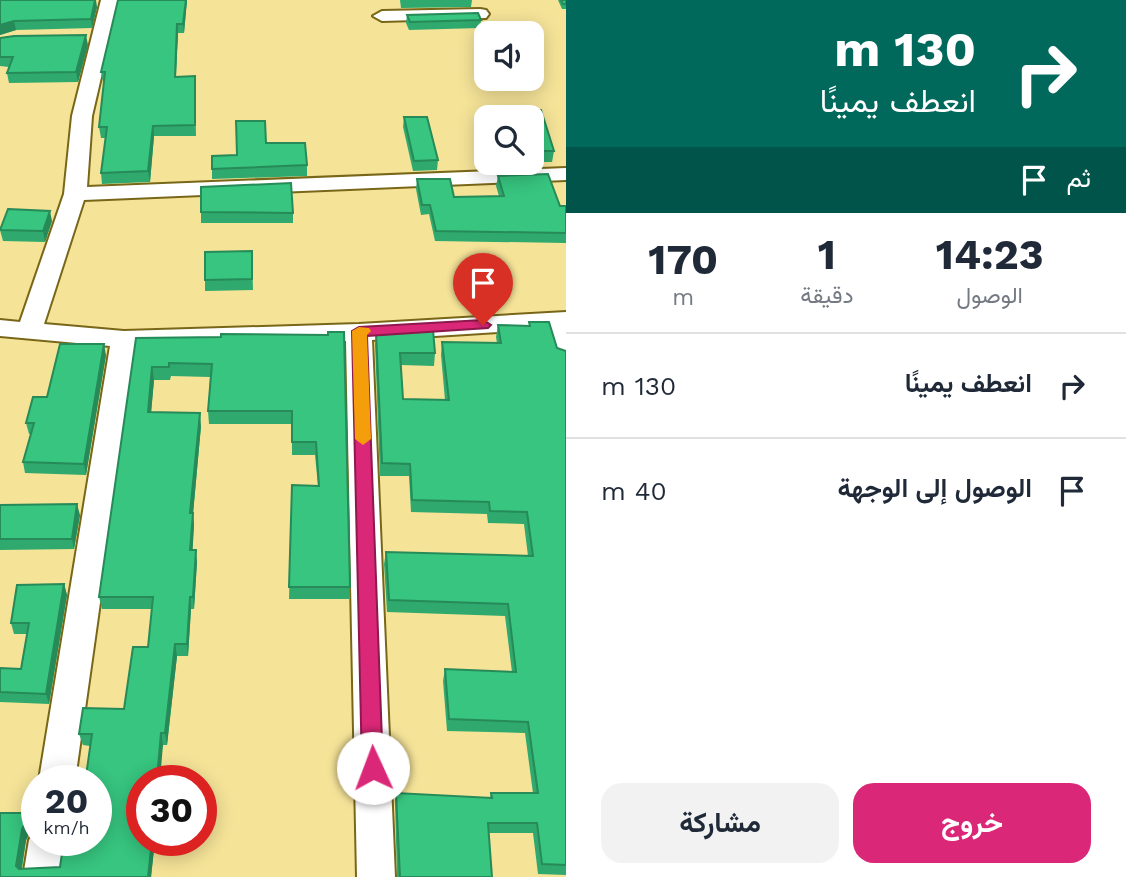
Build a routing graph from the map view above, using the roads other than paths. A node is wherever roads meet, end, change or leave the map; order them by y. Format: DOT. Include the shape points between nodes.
graph roads {
  1 [pos="110,0"];
  2 [pos="479,12"];
  3 [pos="382,16"];
  4 [pos="101,36"];
  5 [pos="77,37"];
  6 [pos="566,174"];
  7 [pos="75,194"];
  8 [pos="562,320"];
  9 [pos="0,328"];
  10 [pos="30,329"];
  11 [pos="359,331"];
  12 [pos="124,339"];
  13 [pos="566,353"];
  14 [pos="59,765"];
  15 [pos="45,856"];
  16 [pos="42,877"];
  17 [pos="376,877"];
  1 -- 4 [label="street"];
  2 -- 3 [label="street"];
  4 -- 5 [label="street"];
  4 -- 7 [label="street" via="82,117"];
  6 -- 7 [label="street"];
  7 -- 10 [label="street"];
  8 -- 11 [label="street"];
  8 -- 13 [label="street"];
  9 -- 10 [label="street"];
  10 -- 12 [label="street"];
  11 -- 12 [label="street"];
  11 -- 17 [label="street"];
  12 -- 14 [label="street"];
  15 -- 16 [label="street"];
}
